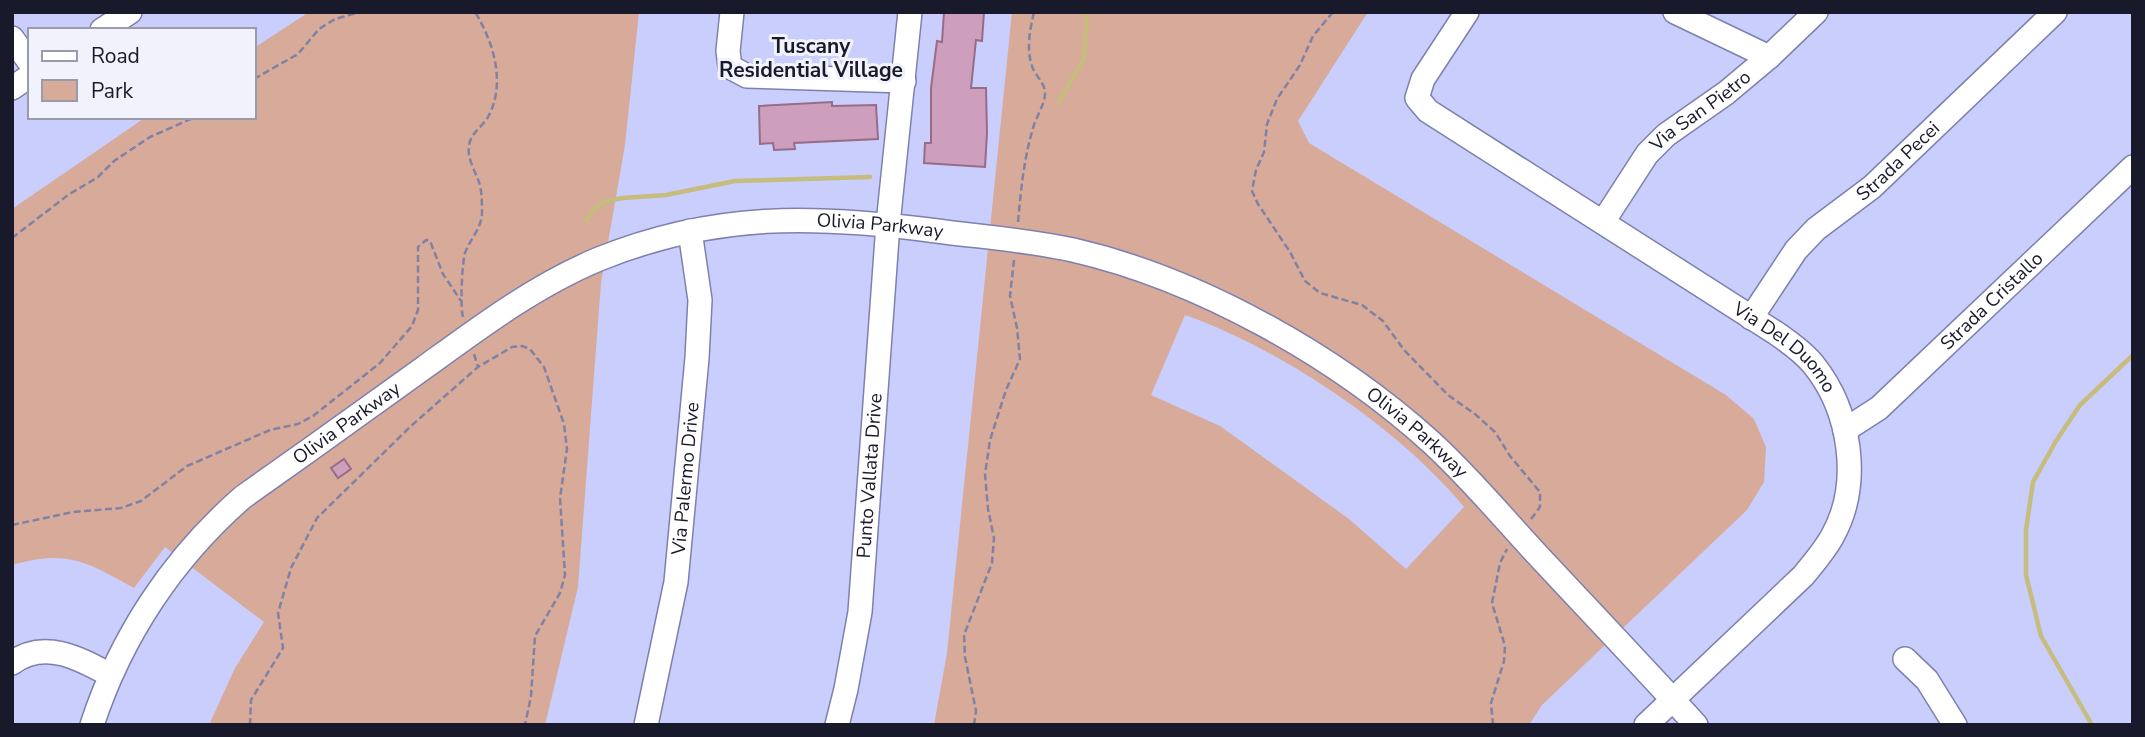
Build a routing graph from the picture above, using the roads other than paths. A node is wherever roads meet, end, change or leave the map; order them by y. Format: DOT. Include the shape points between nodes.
graph roads {
  1 [pos="130,12"];
  2 [pos="732,12"];
  3 [pos="910,12"];
  4 [pos="1467,12"];
  5 [pos="1675,12"];
  6 [pos="1816,12"];
  7 [pos="2055,12"];
  8 [pos="105,28"];
  9 [pos="12,38"];
  10 [pos="1769,57"];
  11 [pos="28,60"];
  12 [pos="28,77"];
  13 [pos="904,81"];
  14 [pos="12,88"];
  15 [pos="2133,167"];
  16 [pos="1603,222"];
  17 [pos="888,224"];
  18 [pos="690,231"];
  19 [pos="1751,318"];
  20 [pos="1845,430"];
  21 [pos="1905,659"];
  22 [pos="12,663"];
  23 [pos="110,675"];
  24 [pos="1672,699"];
  25 [pos="92,725"];
  26 [pos="646,725"];
  27 [pos="837,725"];
  28 [pos="1646,725"];
  29 [pos="1696,725"];
  30 [pos="1955,725"];
  1 -- 8 [label="street"];
  2 -- 13 [label="street" via="730,67 747,76"];
  3 -- 13 [label="street, Punto Vallata Drive"];
  4 -- 16 [label="street, Via Del Duomo" via="1423,79 1417,98 1428,111"];
  5 -- 10 [label="street"];
  6 -- 10 [label="street, Via San Pietro"];
  7 -- 19 [label="street, Strada Pecei" via="1872,187 1816,229 1796,250"];
  9 -- 11 [label="street"];
  10 -- 16 [label="street, Via San Pietro" via="1665,135 1647,154"];
  12 -- 14 [label="street"];
  13 -- 17 [label="street, Punto Vallata Drive"];
  15 -- 20 [label="street, Strada Cristallo" via="1879,408"];
  16 -- 19 [label="street, Via Del Duomo"];
  17 -- 18 [label="street, Olivia Parkway" via="786,219"];
  17 -- 24 [label="street, Olivia Parkway" via="1071,249 1212,300 1282,336 1382,401 1460,470"];
  17 -- 27 [label="street, Punto Vallata Drive" via="860,612"];
  18 -- 23 [label="street, Olivia Parkway" via="598,260 535,292 243,497 169,577 136,625"];
  18 -- 26 [label="street, Via Palermo Drive" via="700,300 697,358 676,582"];
  19 -- 20 [label="street, Via Del Duomo" via="1811,362 1837,401"];
  20 -- 24 [label="street, Via Del Duomo" via="1849,482 1833,536 1803,576"];
  21 -- 30 [label="street" via="1927,680"];
  22 -- 23 [label="street" via="43,650"];
  23 -- 25 [label="street, Olivia Parkway"];
  24 -- 28 [label="street, Via Del Duomo"];
  24 -- 29 [label="street, Olivia Parkway"];
}
